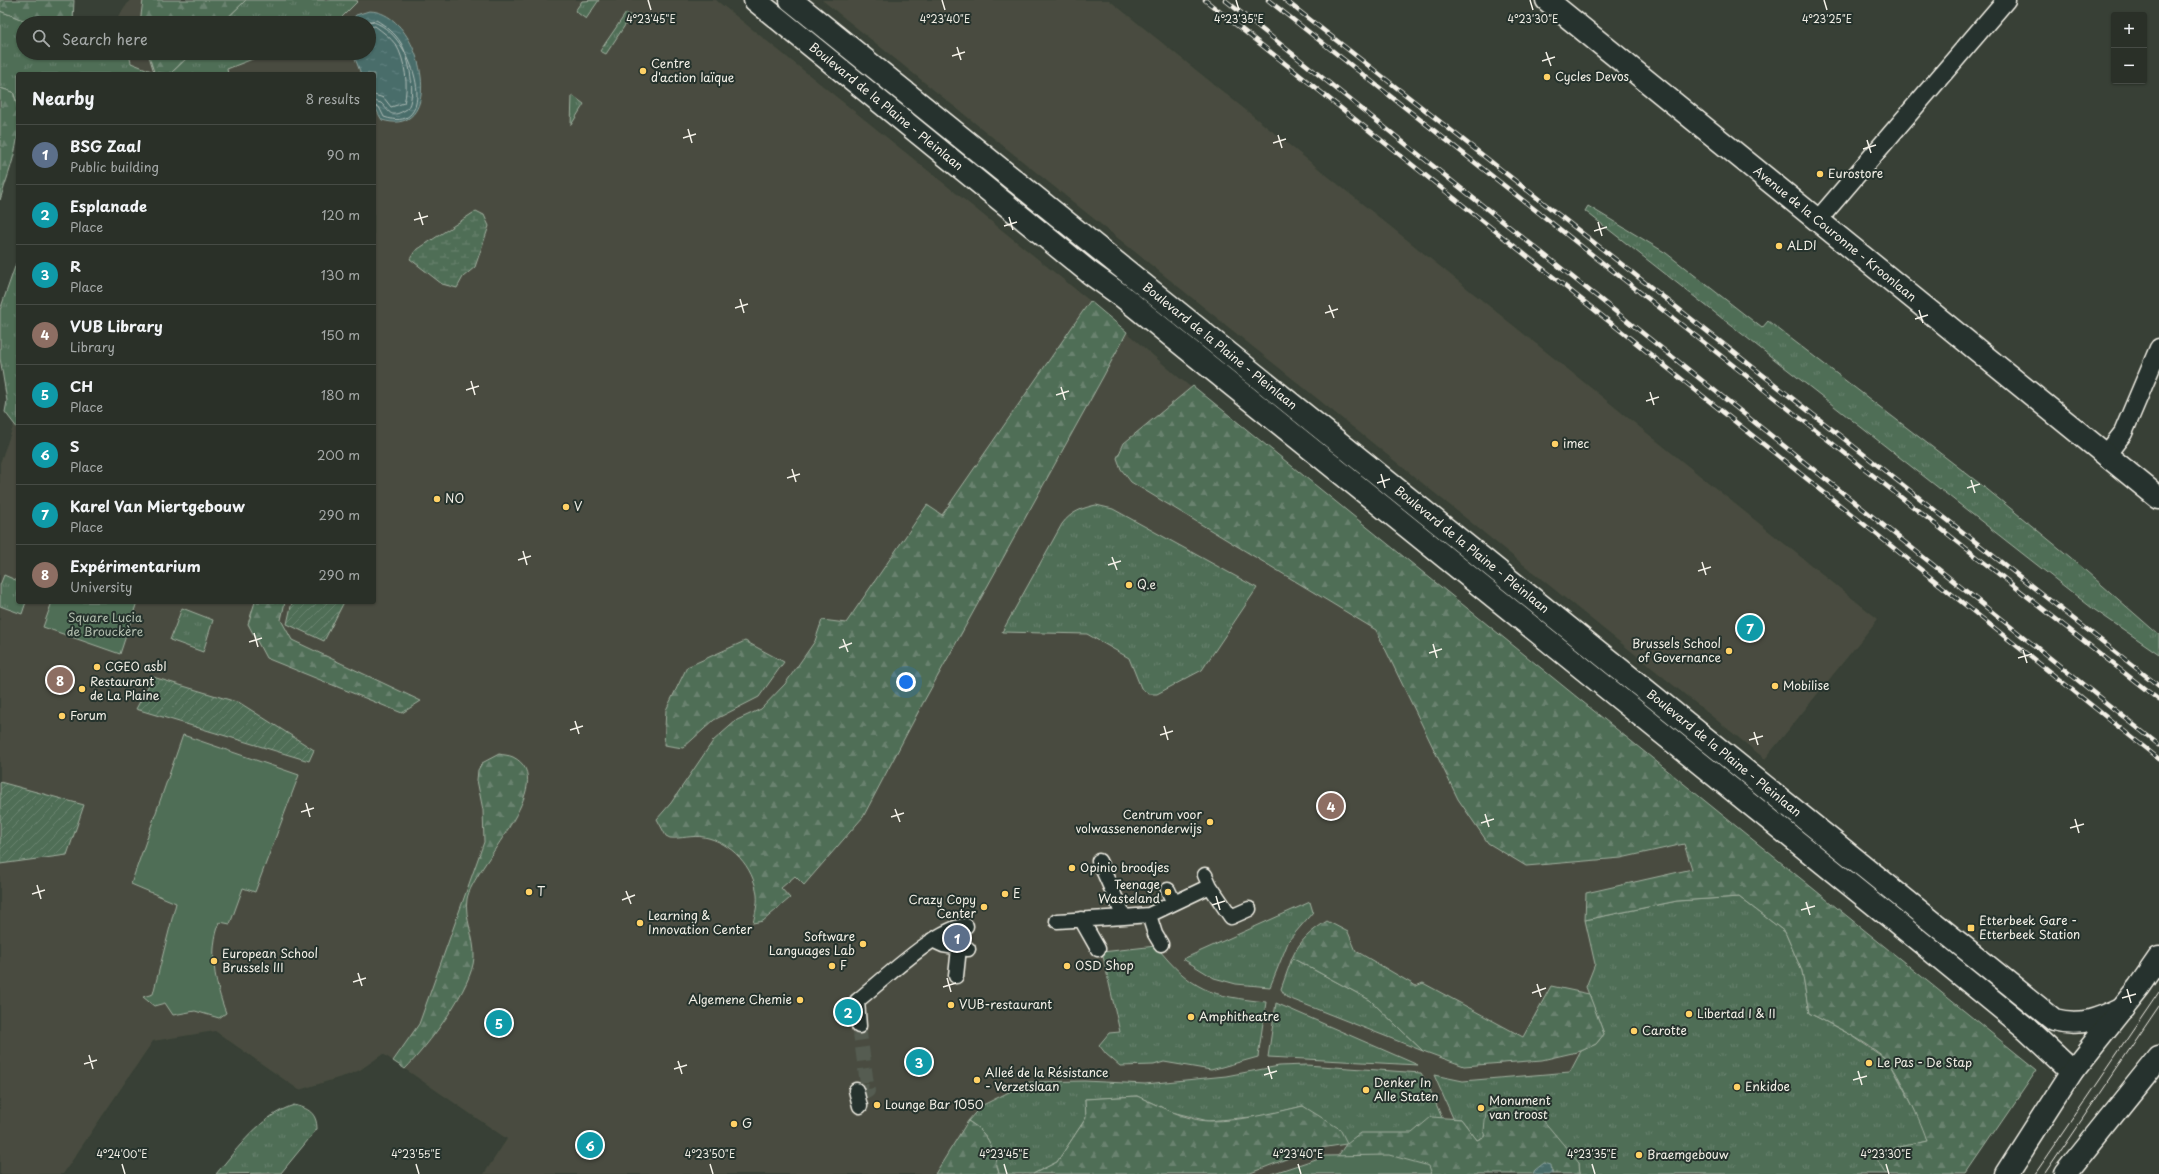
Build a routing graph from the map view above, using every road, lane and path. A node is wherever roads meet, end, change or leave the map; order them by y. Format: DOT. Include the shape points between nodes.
graph roads {
  1 [pos="755,0"];
  2 [pos="791,0"];
  3 [pos="1547,0"];
  4 [pos="2006,0"];
  5 [pos="1032,194"];
  6 [pos="1018,212"];
  7 [pos="1817,221"];
  8 [pos="2159,348"];
  9 [pos="2106,454"];
  10 [pos="2159,498"];
  11 [pos="1100,861"];
  12 [pos="1168,890"];
  13 [pos="1174,903"];
  14 [pos="1912,905"];
  15 [pos="1249,909"];
  16 [pos="1149,915"];
  17 [pos="1124,917"];
  18 [pos="1081,919"];
  19 [pos="1057,921"];
  20 [pos="1895,921"];
  21 [pos="966,926"];
  22 [pos="932,940"];
  23 [pos="1161,944"];
  24 [pos="1098,948"];
  25 [pos="2159,958"];
  26 [pos="956,976"];
  27 [pos="2123,1008"];
  28 [pos="2043,1011"];
  29 [pos="859,1026"];
  30 [pos="2027,1029"];
  31 [pos="2159,1057"];
  32 [pos="2072,1071"];
  33 [pos="856,1090"];
  34 [pos="860,1106"];
  35 [pos="2006,1174"];
  36 [pos="2064,1174"];
  1 -- 6 [label="main road, Boulevard de la Plaine - Pleinlaan"];
  2 -- 5 [label="main road, Boulevard de la Plaine - Pleinlaan"];
  3 -- 7 [label="main road, Avenue de la Couronne - Kroonlaan"];
  4 -- 7 [label="street"];
  5 -- 6 [label="street"];
  5 -- 14 [label="main road, Boulevard de la Plaine - Pleinlaan"];
  6 -- 20 [label="main road, Boulevard de la Plaine - Pleinlaan" via="1090,273 1128,301"];
  7 -- 9 [label="main road, Avenue de la Couronne - Kroonlaan"];
  8 -- 9 [label="street" via="2123,433"];
  9 -- 10 [label="main road, Avenue de la Couronne - Kroonlaan"];
  11 -- 17 [label="street"];
  12 -- 13 [label="street"];
  13 -- 15 [label="street" via="1208,880 1231,917"];
  13 -- 16 [label="street"];
  14 -- 20 [label="street"];
  14 -- 28 [label="main road, Boulevard de la Plaine - Pleinlaan"];
  16 -- 17 [label="street"];
  16 -- 23 [label="street" via="1154,934"];
  17 -- 18 [label="street"];
  18 -- 19 [label="street"];
  18 -- 24 [label="street"];
  20 -- 30 [label="main road, Boulevard de la Plaine - Pleinlaan"];
  21 -- 22 [label="street" via="958,926"];
  22 -- 26 [label="street" via="963,948"];
  22 -- 29 [label="street" via="857,1001"];
  25 -- 27 [label="main road"];
  27 -- 28 [label="main road, Boulevard de la Plaine - Pleinlaan" via="2097,1020 2078,1023 2054,1020"];
  27 -- 32 [label="main road"];
  28 -- 30 [label="street"];
  30 -- 32 [label="main road, Boulevard de la Plaine - Pleinlaan"];
  31 -- 36 [label="main road"];
  32 -- 35 [label="main road"];
  33 -- 34 [label="street"];
}
